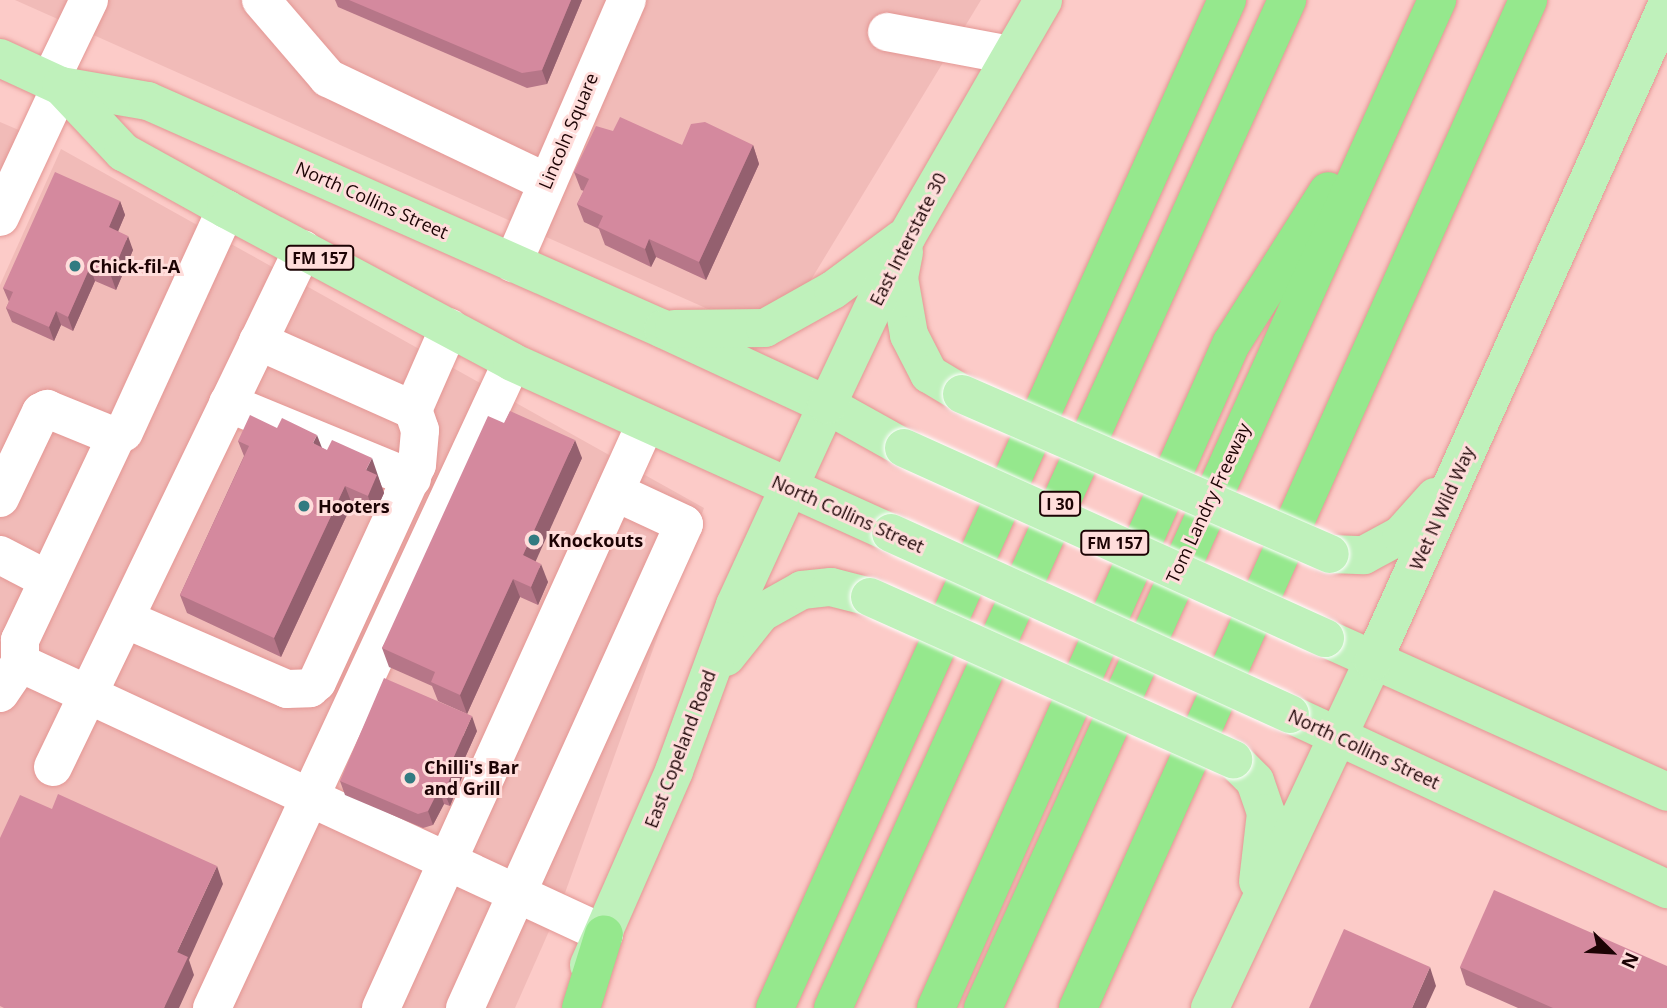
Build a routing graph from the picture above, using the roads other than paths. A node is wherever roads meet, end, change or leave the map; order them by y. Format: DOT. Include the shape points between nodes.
graph roads {
  1 [pos="89,0"];
  2 [pos="261,0"];
  3 [pos="627,0"];
  4 [pos="1043,0"];
  5 [pos="1224,0"];
  6 [pos="1287,0"];
  7 [pos="1437,0"];
  8 [pos="1528,0"];
  9 [pos="1667,5"];
  10 [pos="887,32"];
  11 [pos="1010,55"];
  12 [pos="0,58"];
  13 [pos="56,83"];
  14 [pos="1375,136"];
  15 [pos="546,182"];
  16 [pos="226,209"];
  17 [pos="0,217"];
  18 [pos="906,236"];
  19 [pos="303,249"];
  20 [pos="513,263"];
  21 [pos="449,328"];
  22 [pos="663,329"];
  23 [pos="258,341"];
  24 [pos="512,362"];
  25 [pos="228,403"];
  26 [pos="827,405"];
  27 [pos="413,410"];
  28 [pos="645,425"];
  29 [pos="116,437"];
  30 [pos="1468,452"];
  31 [pos="412,479"];
  32 [pos="788,488"];
  33 [pos="615,492"];
  34 [pos="0,498"];
  35 [pos="0,555"];
  36 [pos="48,580"];
  37 [pos="125,619"];
  38 [pos="1236,653"];
  39 [pos="1373,661"];
  40 [pos="10,678"];
  41 [pos="706,684"];
  42 [pos="88,695"];
  43 [pos="1337,737"];
  44 [pos="53,767"];
  45 [pos="1667,792"];
  46 [pos="310,797"];
  47 [pos="865,807"];
  48 [pos="447,860"];
  49 [pos="1667,890"];
  50 [pos="518,893"];
  51 [pos="1248,928"];
  52 [pos="604,934"];
  53 [pos="212,1008"];
  54 [pos="381,1008"];
  55 [pos="465,1008"];
  56 [pos="569,1008"];
  57 [pos="582,1008"];
  58 [pos="760,1008"];
  59 [pos="775,1008"];
  60 [pos="833,1008"];
  61 [pos="936,1008"];
  62 [pos="983,1008"];
  63 [pos="1078,1008"];
  64 [pos="1105,1008"];
  65 [pos="1210,1008"];
  1 -- 13 [label="street"];
  2 -- 15 [label="street" via="328,78"];
  3 -- 15 [label="street, Lincoln Square"];
  4 -- 11 [label="main road, East Interstate 30"];
  5 -- 47 [label="highway"];
  6 -- 60 [label="highway, I 30"];
  7 -- 14 [label="highway, Tom Landry Freeway"];
  8 -- 38 [label="highway"];
  9 -- 30 [label="main road, Wet N Wild Way"];
  10 -- 11 [label="street"];
  11 -- 18 [label="main road, East Interstate 30"];
  12 -- 13 [label="main road, North Collins Street / FM 157"];
  13 -- 16 [label="main road, North Collins Street / FM 157" via="123,152"];
  13 -- 17 [label="street"];
  13 -- 20 [label="main road, North Collins Street / FM 157" via="148,101"];
  14 -- 61 [label="highway" via="1328,191 1231,344"];
  14 -- 62 [label="highway, Tom Landry Freeway"];
  15 -- 20 [label="street, Lincoln Square"];
  16 -- 19 [label="main road, North Collins Street / FM 157"];
  16 -- 29 [label="street" via="124,432"];
  18 -- 22 [label="main road" via="833,290 765,328"];
  18 -- 26 [label="main road, East Interstate 30"];
  18 -- 30 [label="main road, bridge" via="899,278 909,335 929,374 962,394 1330,554 1364,555 1401,535"];
  19 -- 21 [label="main road, North Collins Street / FM 157"];
  19 -- 23 [label="street"];
  20 -- 22 [label="main road, North Collins Street / FM 157"];
  21 -- 24 [label="main road, North Collins Street / FM 157"];
  21 -- 27 [label="street"];
  22 -- 26 [label="main road, North Collins Street / FM 157"];
  23 -- 25 [label="street"];
  23 -- 27 [label="street"];
  24 -- 28 [label="main road, North Collins Street / FM 157"];
  24 -- 46 [label="street"];
  25 -- 31 [label="street"];
  25 -- 37 [label="street"];
  26 -- 32 [label="main road, East Interstate 30"];
  26 -- 39 [label="main road, North Collins Street / FM 157, bridge" via="904,448"];
  27 -- 31 [label="street" via="421,442"];
  28 -- 32 [label="main road, North Collins Street / FM 157"];
  28 -- 33 [label="street"];
  29 -- 34 [label="street" via="47,409 41,412"];
  29 -- 36 [label="street"];
  30 -- 39 [label="main road, Wet N Wild Way"];
  31 -- 37 [label="street" via="310,688 287,689 263,681"];
  32 -- 41 [label="main road, East Copeland Road" via="734,605"];
  32 -- 43 [label="main road, North Collins Street / FM 157, bridge"];
  33 -- 48 [label="street"];
  33 -- 50 [label="street" via="684,524"];
  35 -- 36 [label="street"];
  36 -- 40 [label="street" via="20,640"];
  37 -- 42 [label="street"];
  38 -- 63 [label="highway"];
  38 -- 64 [label="highway"];
  39 -- 43 [label="main road, Wet N Wild Way"];
  39 -- 45 [label="main road, North Collins Street / FM 157"];
  40 -- 42 [label="street"];
  41 -- 51 [label="main road, bridge" via="761,613 802,590 831,587 870,597 1233,759 1255,781 1266,813 1263,857"];
  41 -- 52 [label="main road, East Copeland Road"];
  42 -- 44 [label="street"];
  42 -- 46 [label="street"];
  43 -- 49 [label="main road, North Collins Street / FM 157"];
  43 -- 51 [label="main road, Wet N Wild Way"];
  46 -- 48 [label="street"];
  46 -- 53 [label="street"];
  47 -- 58 [label="highway"];
  47 -- 59 [label="highway"];
  48 -- 50 [label="street"];
  48 -- 54 [label="street"];
  50 -- 52 [label="street"];
  50 -- 55 [label="street"];
  51 -- 65 [label="main road, Wet N Wild Way"];
  52 -- 56 [label="main road, East Copeland Road"];
  52 -- 57 [label="highway"];
}
